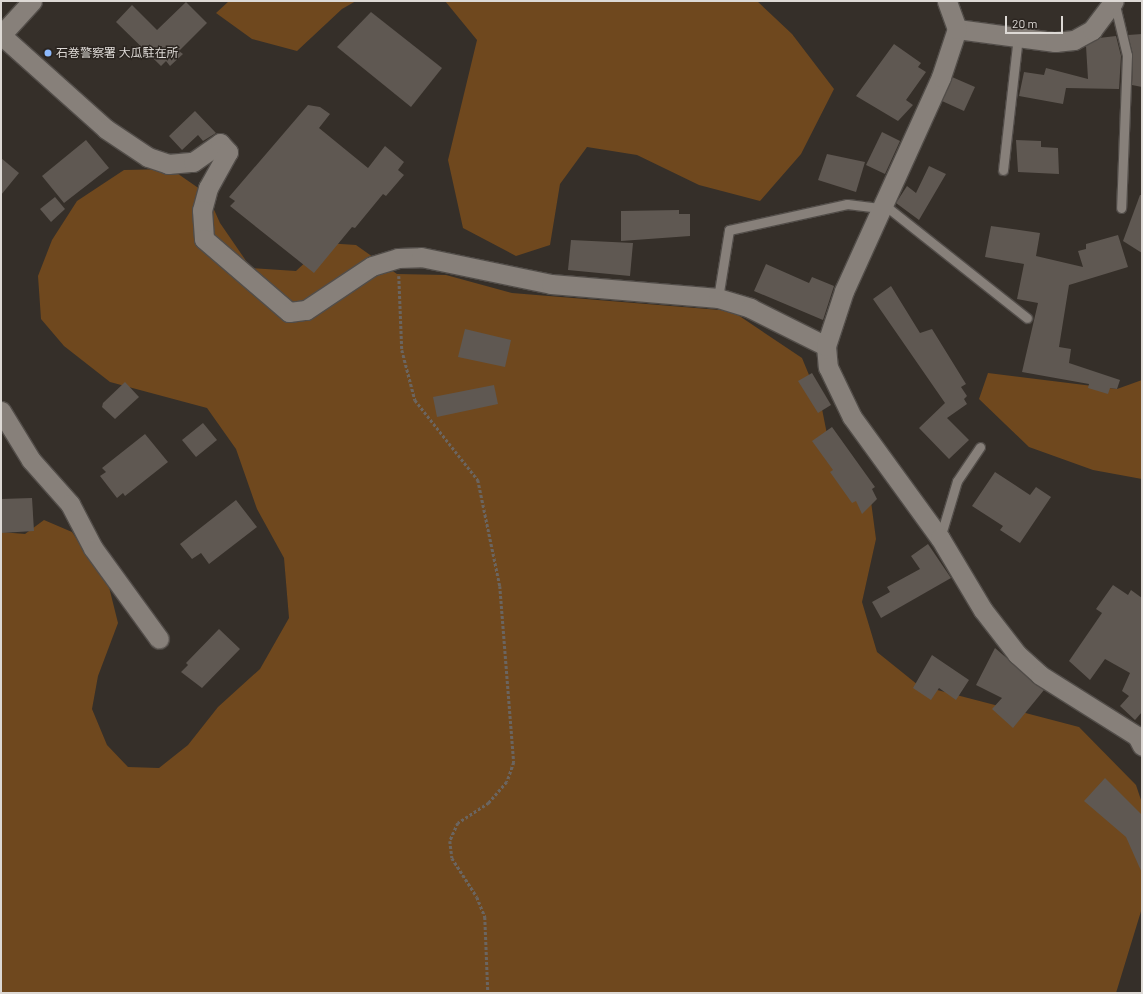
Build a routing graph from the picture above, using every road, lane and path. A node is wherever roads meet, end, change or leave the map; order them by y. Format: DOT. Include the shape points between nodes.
graph roads {
  1 [pos="32,1"];
  2 [pos="947,1"];
  3 [pos="1114,1"];
  4 [pos="957,29"];
  5 [pos="1,35"];
  6 [pos="1018,37"];
  7 [pos="1003,170"];
  8 [pos="881,206"];
  9 [pos="1120,208"];
  10 [pos="398,258"];
  11 [pos="718,298"];
  12 [pos="1026,318"];
  13 [pos="826,346"];
  14 [pos="1,411"];
  15 [pos="980,447"];
  16 [pos="940,538"];
  17 [pos="159,639"];
  18 [pos="1140,736"];
  19 [pos="488,993"];
  1 -- 5 [label="street"];
  2 -- 4 [label="street"];
  3 -- 6 [label="street" via="1092,30 1074,40 1055,42"];
  3 -- 9 [label="lane" via="1127,55"];
  4 -- 6 [label="street"];
  4 -- 8 [label="street" via="941,77"];
  5 -- 10 [label="street" via="106,129 148,157 168,164 193,162 220,143 228,152 208,188 202,210 204,238 289,312 306,310 372,266"];
  6 -- 7 [label="lane"];
  8 -- 11 [label="lane" via="847,204 729,230"];
  8 -- 12 [label="lane"];
  8 -- 13 [label="street" via="831,322"];
  10 -- 11 [label="street" via="436,260 551,284"];
  10 -- 19 [label="path" via="402,350 415,400 478,480 502,606 514,762 507,782 489,803 458,823 450,841 452,858 477,897 485,917"];
  11 -- 13 [label="street" via="750,308"];
  13 -- 16 [label="street" via="828,367 852,417"];
  14 -- 17 [label="street" via="31,460 70,504 92,548"];
  15 -- 16 [label="lane" via="957,480"];
  16 -- 18 [label="street" via="983,610 1017,654 1040,676"];
}
